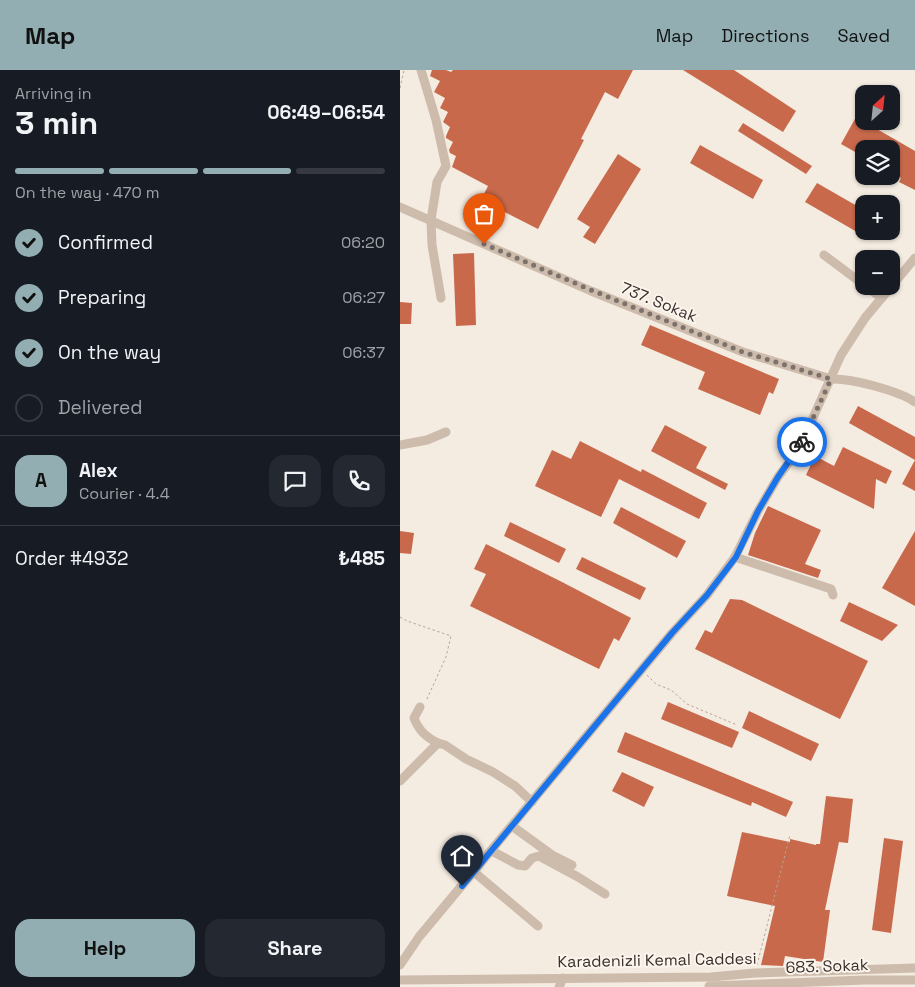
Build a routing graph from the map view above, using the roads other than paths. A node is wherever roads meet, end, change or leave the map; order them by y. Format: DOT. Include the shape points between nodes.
graph roads {
  1 [pos="421,70"];
  2 [pos="400,207"];
  3 [pos="431,220"];
  4 [pos="824,255"];
  5 [pos="915,258"];
  6 [pos="855,278"];
  7 [pos="878,295"];
  8 [pos="441,298"];
  9 [pos="882,298"];
  10 [pos="831,379"];
  11 [pos="915,402"];
  12 [pos="446,432"];
  13 [pos="400,445"];
  14 [pos="736,557"];
  15 [pos="833,595"];
  16 [pos="420,707"];
  17 [pos="438,743"];
  18 [pos="400,782"];
  19 [pos="532,802"];
  20 [pos="512,826"];
  21 [pos="492,851"];
  22 [pos="572,866"];
  23 [pos="474,872"];
  24 [pos="605,894"];
  25 [pos="538,926"];
  26 [pos="400,965"];
  27 [pos="915,968"];
  28 [pos="867,970"];
  29 [pos="563,978"];
  30 [pos="400,980"];
  31 [pos="915,980"];
  32 [pos="498,983"];
  33 [pos="710,983"];
  34 [pos="865,983"];
  35 [pos="559,987"];
  1 -- 3 [label="street" via="446,166 437,182"];
  2 -- 3 [label="street, 737. Sokak"];
  3 -- 8 [label="street"];
  3 -- 10 [label="street, 737. Sokak" via="743,352"];
  4 -- 6 [label="street"];
  5 -- 9 [label="street"];
  7 -- 9 [label="street"];
  9 -- 10 [label="street" via="841,355"];
  10 -- 11 [label="street, 737. Sokak" via="844,378"];
  10 -- 14 [label="street" via="799,449 758,511"];
  12 -- 13 [label="street" via="427,440"];
  14 -- 15 [label="street" via="831,589"];
  14 -- 19 [label="street"];
  16 -- 17 [label="street" via="414,718 417,726 425,736"];
  17 -- 18 [label="street"];
  17 -- 19 [label="street" via="493,772"];
  19 -- 20 [label="street"];
  20 -- 21 [label="street"];
  20 -- 22 [label="street"];
  21 -- 23 [label="street"];
  21 -- 24 [label="street" via="525,866 539,856"];
  23 -- 25 [label="street"];
  23 -- 26 [label="street" via="419,937"];
  27 -- 28 [label="street, Karadenizli Kemal Caddesi"];
  28 -- 33 [label="street, Karadenizli Kemal Caddesi" via="755,973"];
  28 -- 34 [label="street"];
  29 -- 32 [label="street, Karadenizli Kemal Caddesi"];
  29 -- 33 [label="street, Karadenizli Kemal Caddesi"];
  29 -- 35 [label="street"];
  30 -- 32 [label="street, Karadenizli Kemal Caddesi"];
  31 -- 34 [label="street, 683. Sokak"];
  33 -- 34 [label="street, 683. Sokak"];
}
